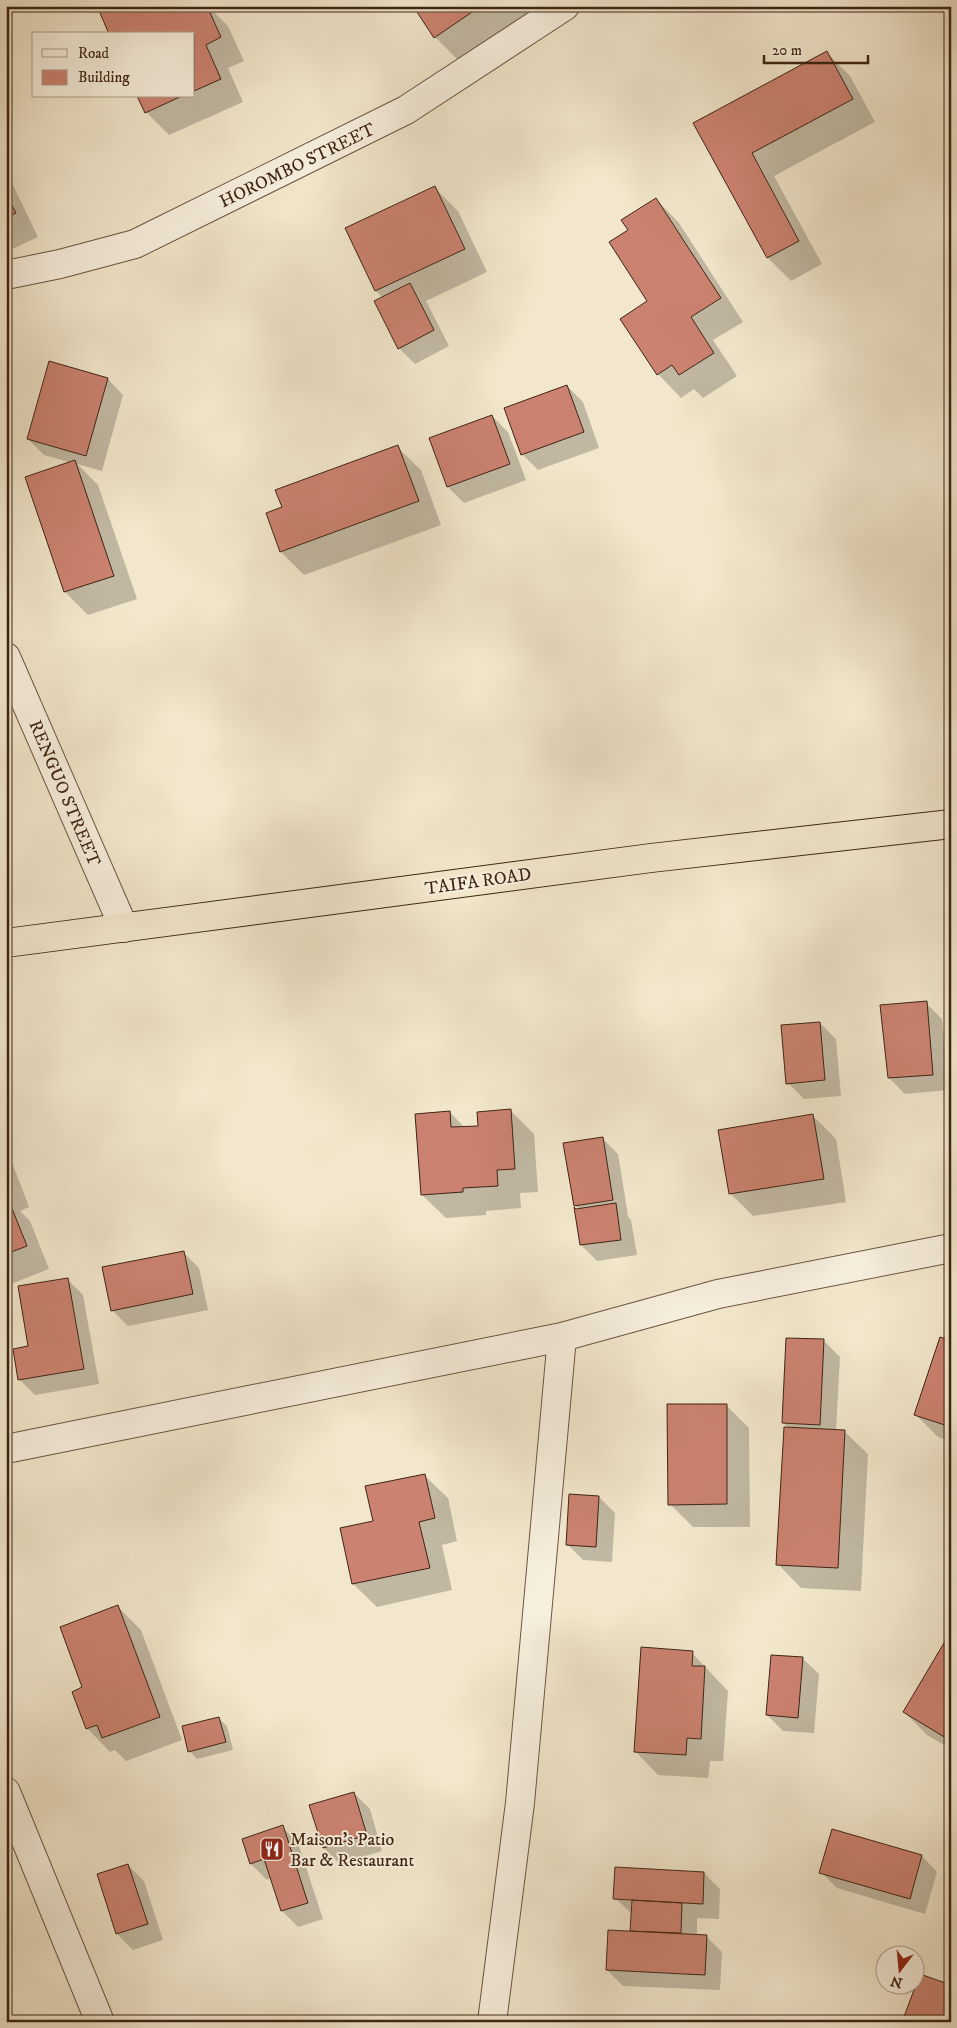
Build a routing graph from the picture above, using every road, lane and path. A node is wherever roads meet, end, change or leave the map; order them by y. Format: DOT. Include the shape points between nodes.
graph roads {
  1 [pos="566,6"];
  2 [pos="6,275"];
  3 [pos="6,657"];
  4 [pos="951,824"];
  5 [pos="124,928"];
  6 [pos="6,944"];
  7 [pos="951,1248"];
  8 [pos="562,1337"];
  9 [pos="6,1449"];
  10 [pos="6,1792"];
  11 [pos="100,2022"];
  12 [pos="492,2022"];
  1 -- 2 [label="street, HOROMBO STREET" via="406,110 135,244"];
  3 -- 5 [label="street, RENGUO STREET"];
  4 -- 5 [label="highway, TAIFA ROAD" via="650,858"];
  5 -- 6 [label="highway, TAIFA ROAD"];
  7 -- 8 [label="street" via="718,1294"];
  8 -- 9 [label="street"];
  8 -- 12 [label="street" via="520,1803"];
  10 -- 11 [label="street"];
}
